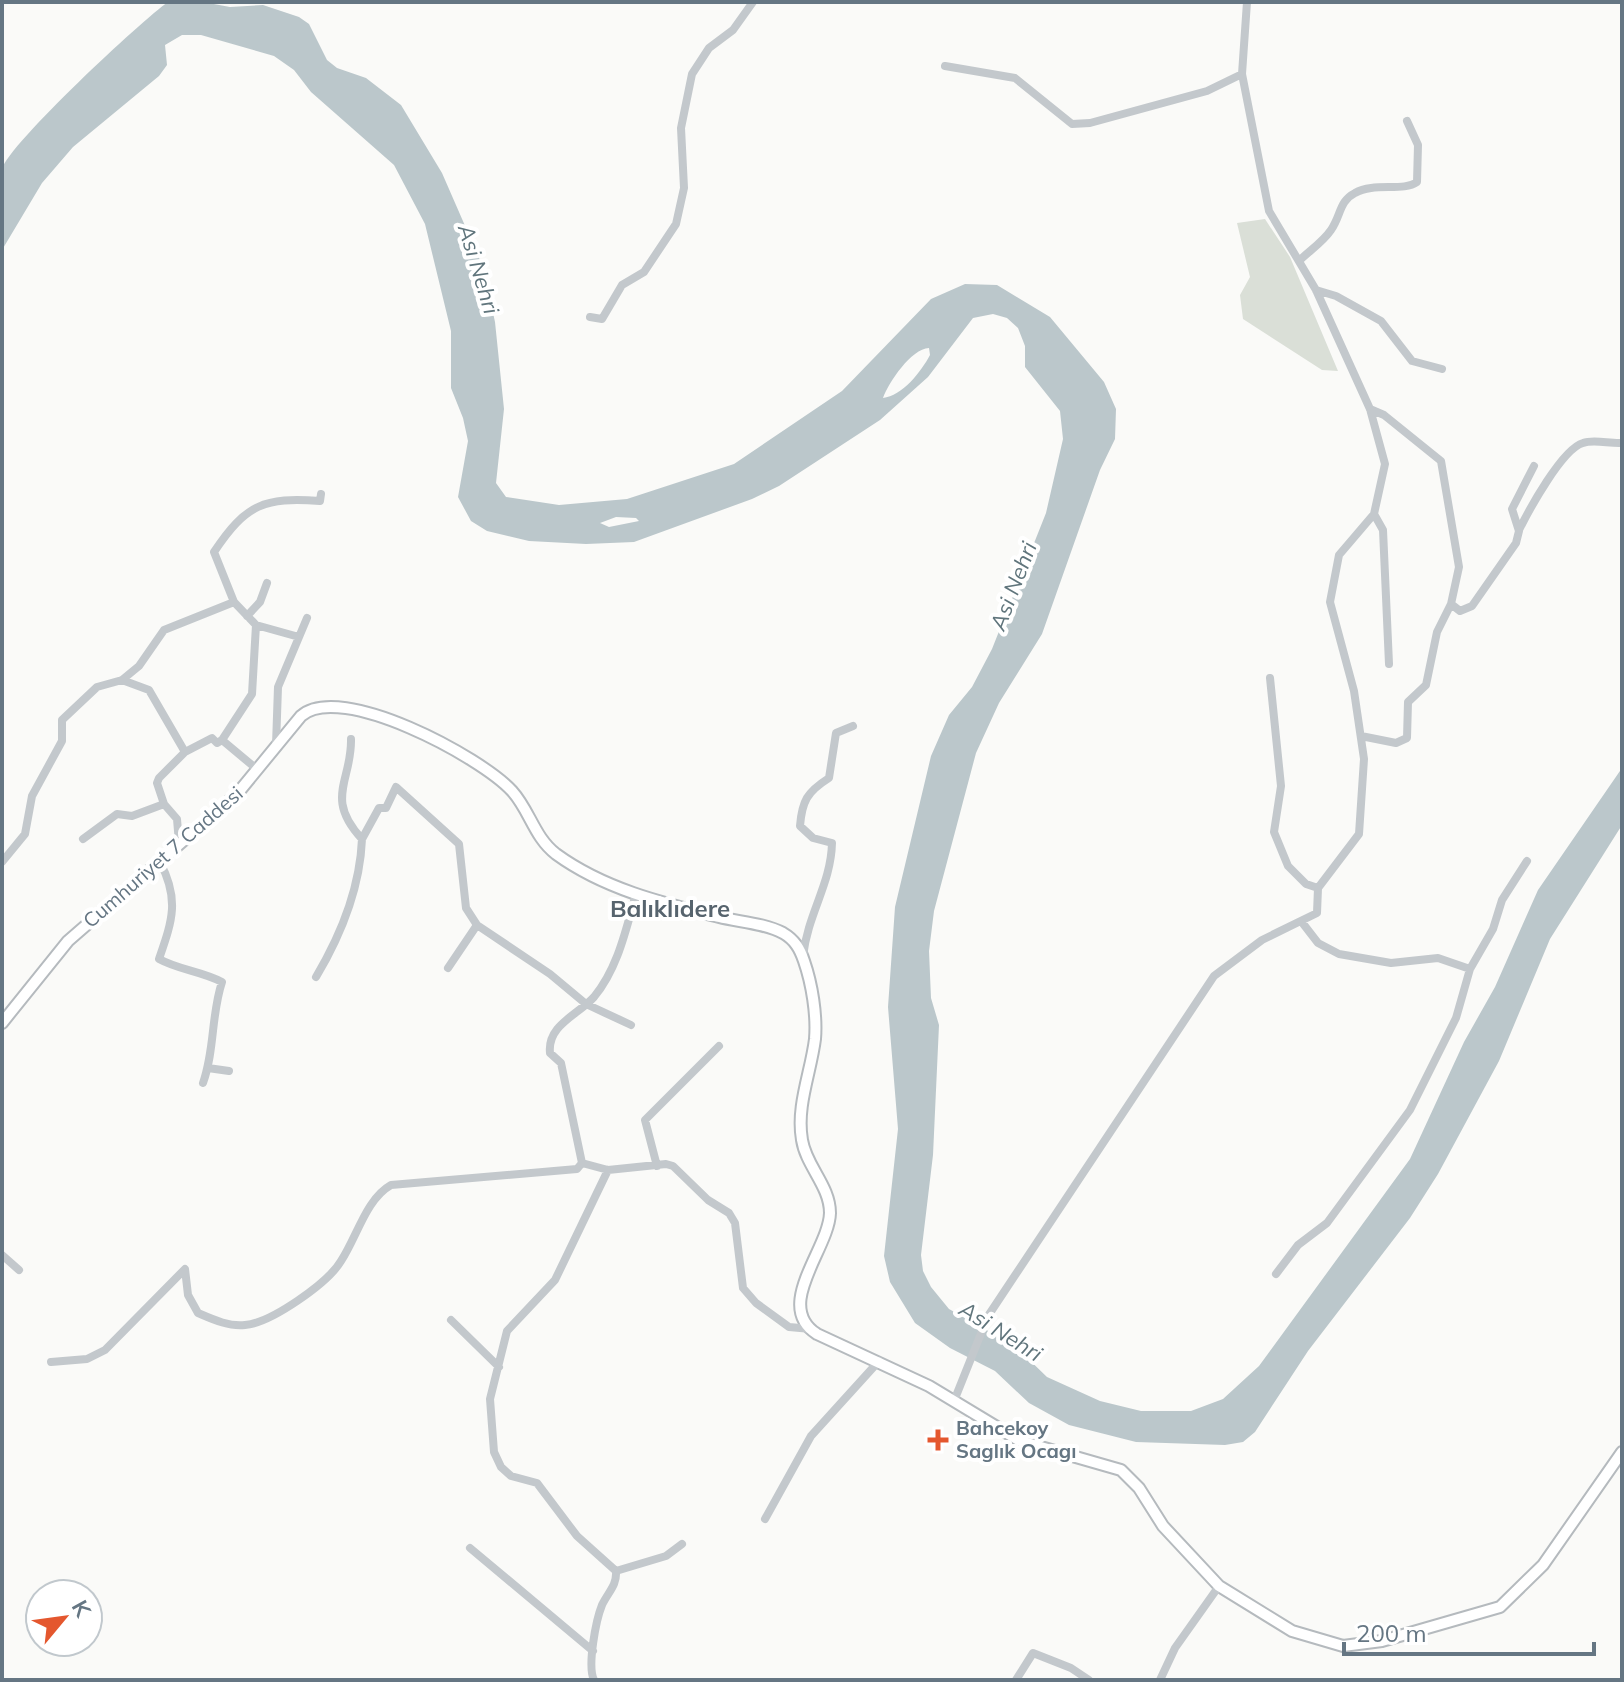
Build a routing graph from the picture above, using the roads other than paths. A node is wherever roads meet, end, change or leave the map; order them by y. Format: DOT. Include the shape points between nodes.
graph roads {
  1 [pos="753,2"];
  2 [pos="1247,2"];
  3 [pos="945,66"];
  4 [pos="1242,74"];
  5 [pos="1407,121"];
  6 [pos="1299,261"];
  7 [pos="1316,290"];
  8 [pos="590,317"];
  9 [pos="1442,369"];
  10 [pos="1370,409"];
  11 [pos="1622,443"];
  12 [pos="1534,466"];
  13 [pos="321,494"];
  14 [pos="1374,514"];
  15 [pos="1519,531"];
  16 [pos="267,583"];
  17 [pos="234,602"];
  18 [pos="1451,604"];
  19 [pos="247,616"];
  20 [pos="307,618"];
  21 [pos="256,625"];
  22 [pos="299,637"];
  23 [pos="1389,664"];
  24 [pos="1270,678"];
  25 [pos="122,680"];
  26 [pos="853,726"];
  27 [pos="1361,736"];
  28 [pos="351,739"];
  29 [pos="222,740"];
  30 [pos="276,745"];
  31 [pos="185,752"];
  32 [pos="258,770"];
  33 [pos="164,804"];
  34 [pos="83,839"];
  35 [pos="362,839"];
  36 [pos="179,843"];
  37 [pos="1527,861"];
  38 [pos="2,862"];
  39 [pos="160,862"];
  40 [pos="1318,888"];
  41 [pos="636,894"];
  42 [pos="1301,921"];
  43 [pos="477,925"];
  44 [pos="803,957"];
  45 [pos="448,968"];
  46 [pos="1470,969"];
  47 [pos="316,977"];
  48 [pos="586,1004"];
  49 [pos="2,1023"];
  50 [pos="631,1025"];
  51 [pos="719,1046"];
  52 [pos="208,1068"];
  53 [pos="229,1071"];
  54 [pos="203,1083"];
  55 [pos="582,1163"];
  56 [pos="657,1166"];
  57 [pos="608,1170"];
  58 [pos="2,1255"];
  59 [pos="19,1270"];
  60 [pos="1276,1274"];
  61 [pos="451,1320"];
  62 [pos="811,1329"];
  63 [pos="879,1361"];
  64 [pos="51,1362"];
  65 [pos="499,1367"];
  66 [pos="956,1395"];
  67 [pos="1622,1452"];
  68 [pos="765,1519"];
  69 [pos="682,1544"];
  70 [pos="470,1548"];
  71 [pos="616,1571"];
  72 [pos="1219,1586"];
  73 [pos="593,1651"];
  74 [pos="594,1680"];
  75 [pos="1016,1680"];
  76 [pos="1089,1680"];
  77 [pos="1160,1680"];
  1 -- 8 [label="street" via="692,74 681,128 684,188 676,224 644,272 622,285 602,319"];
  2 -- 4 [label="street"];
  3 -- 4 [label="street" via="1015,78 1072,124 1207,91"];
  4 -- 6 [label="street" via="1269,211"];
  5 -- 6 [label="street" via="1418,145 1417,182 1406,187 1377,185 1351,194 1329,233"];
  6 -- 7 [label="street"];
  7 -- 9 [label="street" via="1381,321 1412,361"];
  7 -- 10 [label="street"];
  10 -- 14 [label="street" via="1385,464"];
  10 -- 18 [label="street" via="1441,461 1459,567"];
  11 -- 15 [label="street" via="1588,441 1573,449 1535,496"];
  12 -- 15 [label="street" via="1512,509"];
  13 -- 17 [label="street" via="320,501 259,503 222,540 214,552"];
  14 -- 23 [label="street" via="1383,530"];
  14 -- 27 [label="street" via="1339,555 1330,602"];
  15 -- 18 [label="street" via="1472,606 1460,611"];
  16 -- 19 [label="street"];
  17 -- 19 [label="street"];
  17 -- 25 [label="street" via="164,630 139,666"];
  18 -- 27 [label="street" via="1437,632 1426,685 1408,702 1407,738 1396,743"];
  19 -- 21 [label="street"];
  20 -- 22 [label="street"];
  21 -- 22 [label="street"];
  21 -- 29 [label="street" via="252,694"];
  22 -- 30 [label="street" via="278,687"];
  24 -- 40 [label="street" via="1281,786 1274,832 1288,866"];
  25 -- 31 [label="street" via="149,690"];
  25 -- 38 [label="street" via="97,687 62,720 62,741 32,796 25,834"];
  26 -- 44 [label="street" via="836,733 829,778 811,789 802,803 800,826 813,838 832,843 831,866 815,900"];
  27 -- 40 [label="street" via="1359,834"];
  28 -- 35 [label="street" via="339,791 351,827"];
  29 -- 31 [label="street" via="212,738"];
  29 -- 32 [label="street"];
  30 -- 32 [label="main road, Cumhuriyet 7 Caddesi"];
  30 -- 41 [label="main road, Cumhuriyet 7 Caddesi" via="307,711 323,706 337,705 419,733 503,782 544,844 557,854 579,870"];
  31 -- 33 [label="street" via="159,778"];
  32 -- 36 [label="main road, Cumhuriyet 7 Caddesi"];
  33 -- 34 [label="street" via="132,816 117,814"];
  33 -- 36 [label="street" via="177,819"];
  35 -- 43 [label="street" via="396,787 459,844 466,908"];
  35 -- 47 [label="street" via="355,889"];
  36 -- 39 [label="main road, Cumhuriyet 7 Caddesi"];
  37 -- 46 [label="street" via="1505,892 1493,929"];
  39 -- 49 [label="main road, Cumhuriyet 7 Caddesi" via="68,941"];
  39 -- 52 [label="street" via="169,879 174,913 159,959 222,982"];
  40 -- 42 [label="street" via="1317,913"];
  41 -- 44 [label="main road, Cumhuriyet 7 Caddesi" via="780,932 793,940"];
  41 -- 48 [label="street" via="616,959"];
  42 -- 46 [label="street" via="1318,943 1339,954 1391,963 1438,958"];
  42 -- 66 [label="street" via="1262,940 1214,976 988,1316"];
  43 -- 45 [label="street"];
  43 -- 48 [label="street"];
  44 -- 62 [label="main road" via="816,1029 801,1138 830,1212 801,1294 801,1314"];
  46 -- 60 [label="street" via="1456,1018 1410,1110 1327,1223 1298,1245"];
  48 -- 50 [label="street"];
  48 -- 55 [label="street" via="561,1024 549,1046 561,1063"];
  51 -- 56 [label="street" via="645,1120"];
  52 -- 53 [label="street"];
  52 -- 54 [label="street"];
  55 -- 57 [label="street"];
  55 -- 64 [label="street" via="564,1172 391,1185 377,1192 340,1263 314,1290 259,1323 242,1326 198,1313 188,1295 185,1269 105,1350 87,1359"];
  56 -- 57 [label="street"];
  56 -- 62 [label="street" via="673,1166 729,1213 735,1223 743,1288 756,1303 789,1327"];
  57 -- 65 [label="street" via="555,1280 507,1331"];
  58 -- 59 [label="street"];
  61 -- 65 [label="street"];
  62 -- 63 [label="main road"];
  63 -- 66 [label="main road"];
  63 -- 68 [label="street" via="811,1436"];
  65 -- 71 [label="street" via="490,1399 494,1452 501,1467 511,1476 537,1483 577,1536"];
  66 -- 72 [label="main road" via="1007,1435 1121,1470 1163,1526"];
  67 -- 72 [label="main road" via="1543,1565 1490,1613 1343,1646 1292,1631"];
  69 -- 71 [label="street" via="666,1556"];
  70 -- 73 [label="street"];
  71 -- 73 [label="street"];
  72 -- 77 [label="street" via="1175,1648"];
  73 -- 74 [label="street"];
  75 -- 76 [label="street" via="1033,1653"];
}
